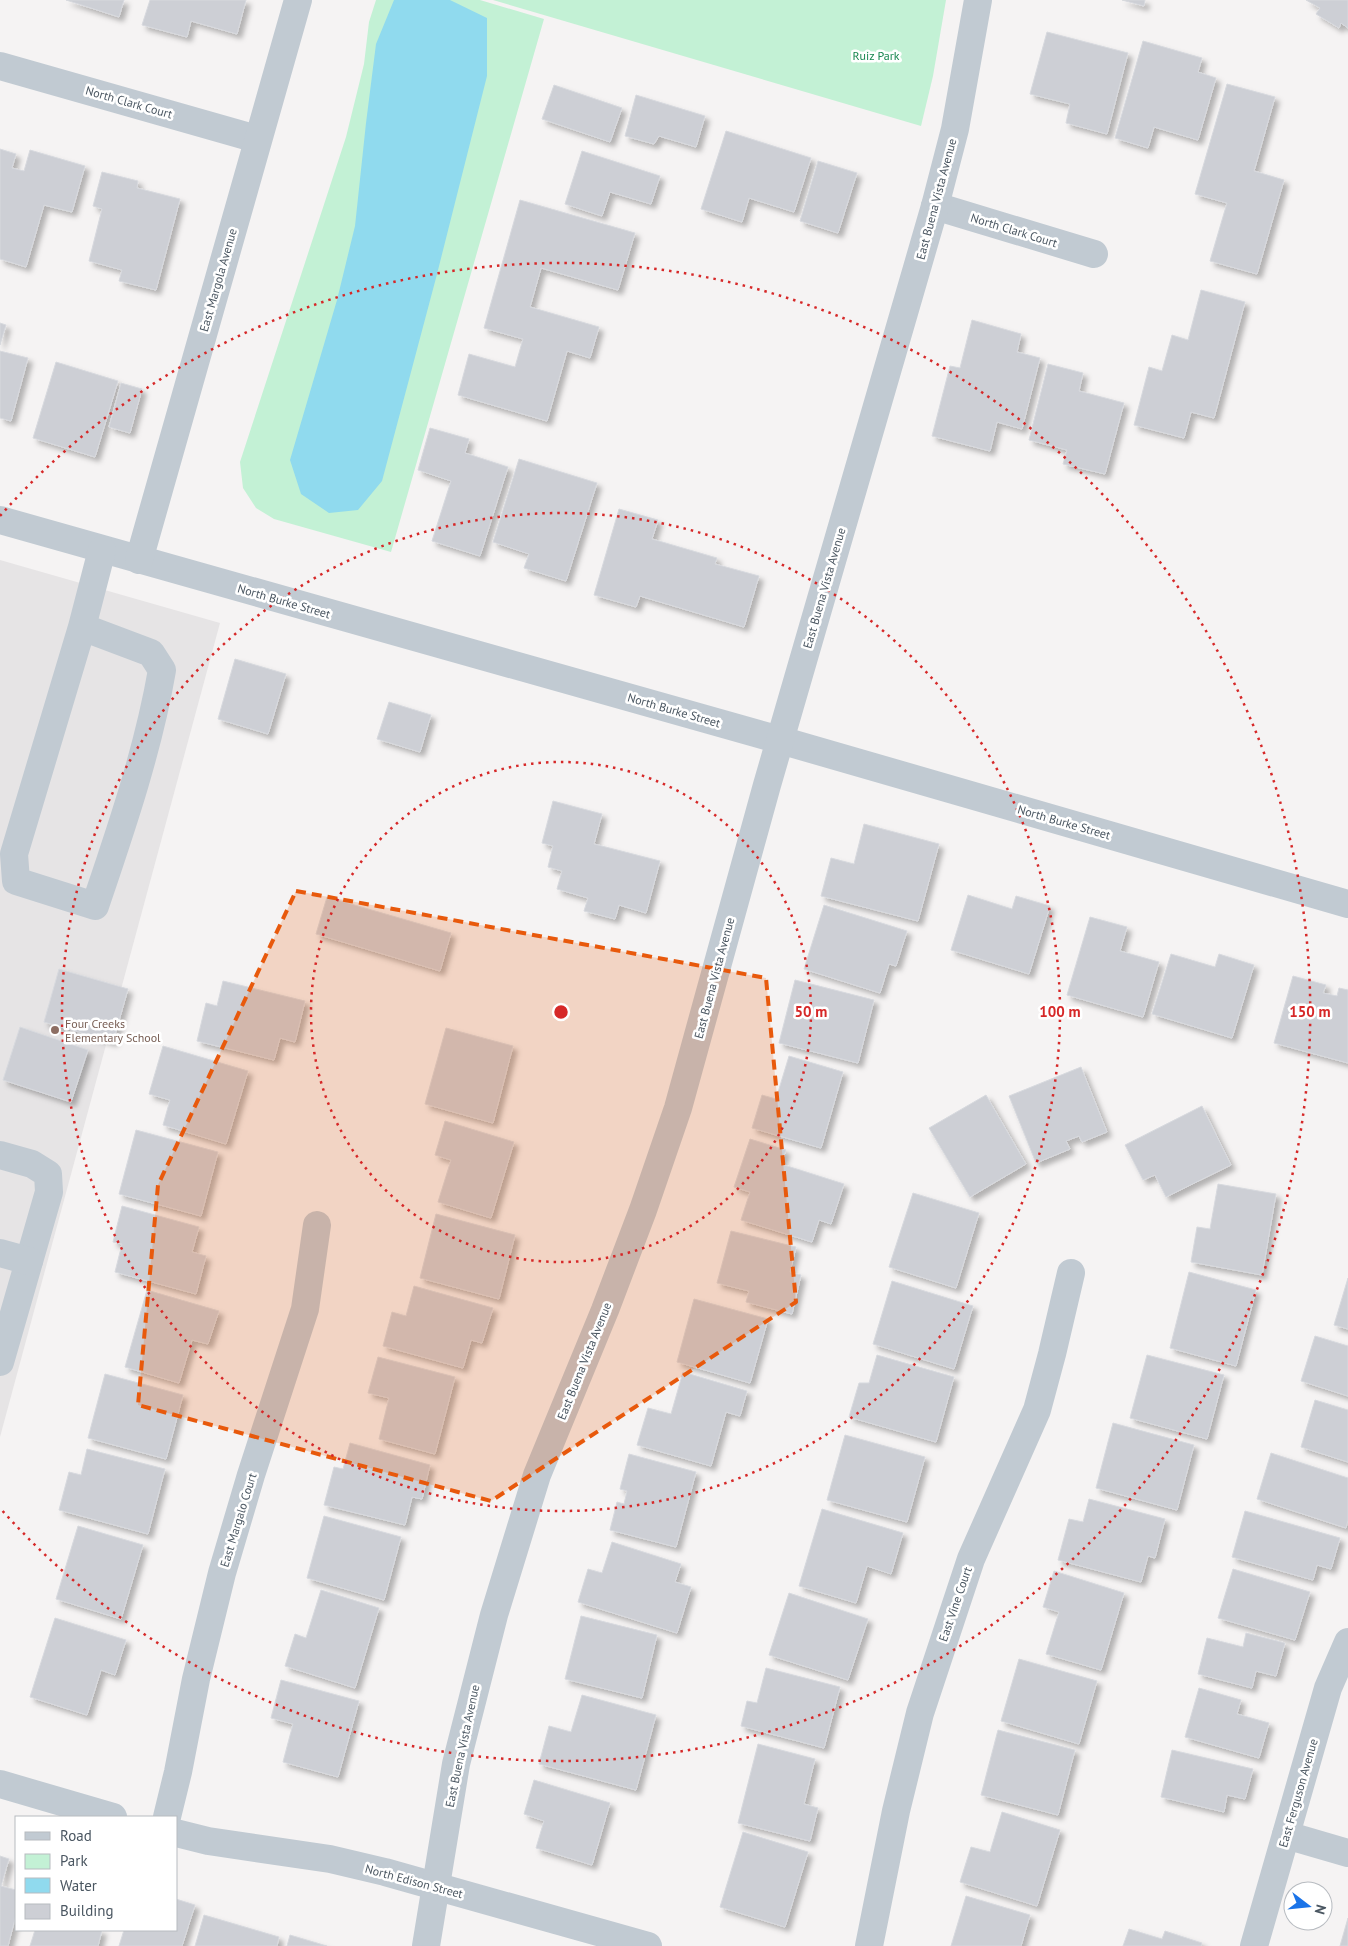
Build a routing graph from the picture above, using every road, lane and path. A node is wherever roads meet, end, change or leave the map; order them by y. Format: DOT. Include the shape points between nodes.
graph roads {
  1 [pos="298,0"];
  2 [pos="978,0"];
  3 [pos="0,66"];
  4 [pos="257,139"];
  5 [pos="935,206"];
  6 [pos="1094,254"];
  7 [pos="0,520"];
  8 [pos="102,550"];
  9 [pos="139,560"];
  10 [pos="82,627"];
  11 [pos="780,740"];
  12 [pos="1348,904"];
  13 [pos="0,1155"];
  14 [pos="318,1225"];
  15 [pos="0,1253"];
  16 [pos="29,1261"];
  17 [pos="1071,1273"];
  18 [pos="0,1362"];
  19 [pos="1348,1642"];
  20 [pos="0,1784"];
  21 [pos="110,1816"];
  22 [pos="167,1816"];
  23 [pos="178,1834"];
  24 [pos="1286,1835"];
  25 [pos="1348,1853"];
  26 [pos="436,1886"];
  27 [pos="426,1946"];
  28 [pos="648,1946"];
  29 [pos="869,1946"];
  30 [pos="1254,1946"];
  1 -- 4 [label="street, East Margola Avenue"];
  2 -- 5 [label="street, East Buena Vista Avenue" via="955,129"];
  3 -- 4 [label="street, North Clark Court"];
  4 -- 9 [label="street, East Margola Avenue"];
  5 -- 6 [label="street, North Clark Court"];
  5 -- 11 [label="street, East Buena Vista Avenue"];
  7 -- 8 [label="street, North Burke Street"];
  8 -- 9 [label="street, North Burke Street"];
  8 -- 10 [label="street"];
  9 -- 11 [label="street, North Burke Street"];
  10 -- 10 [label="street" via="14,854 16,880 95,906 129,807 162,670 151,653"];
  11 -- 12 [label="street, North Burke Street"];
  11 -- 26 [label="street, East Buena Vista Avenue" via="678,1108 644,1210 537,1475 494,1616 456,1764"];
  13 -- 16 [label="street" via="32,1164 48,1174 49,1192"];
  14 -- 22 [label="street, East Margalo Court" via="305,1309 222,1573"];
  15 -- 16 [label="street"];
  16 -- 18 [label="street"];
  17 -- 29 [label="street, East Vine Court" via="1037,1410 971,1559 920,1713"];
  19 -- 24 [label="street, East Ferguson Avenue" via="1328,1688"];
  20 -- 21 [label="street"];
  23 -- 26 [label="street, North Edison Street" via="330,1859"];
  24 -- 25 [label="street"];
  24 -- 30 [label="street, East Ferguson Avenue"];
  26 -- 27 [label="street, East Buena Vista Avenue"];
  26 -- 28 [label="street, North Edison Street"];
}
